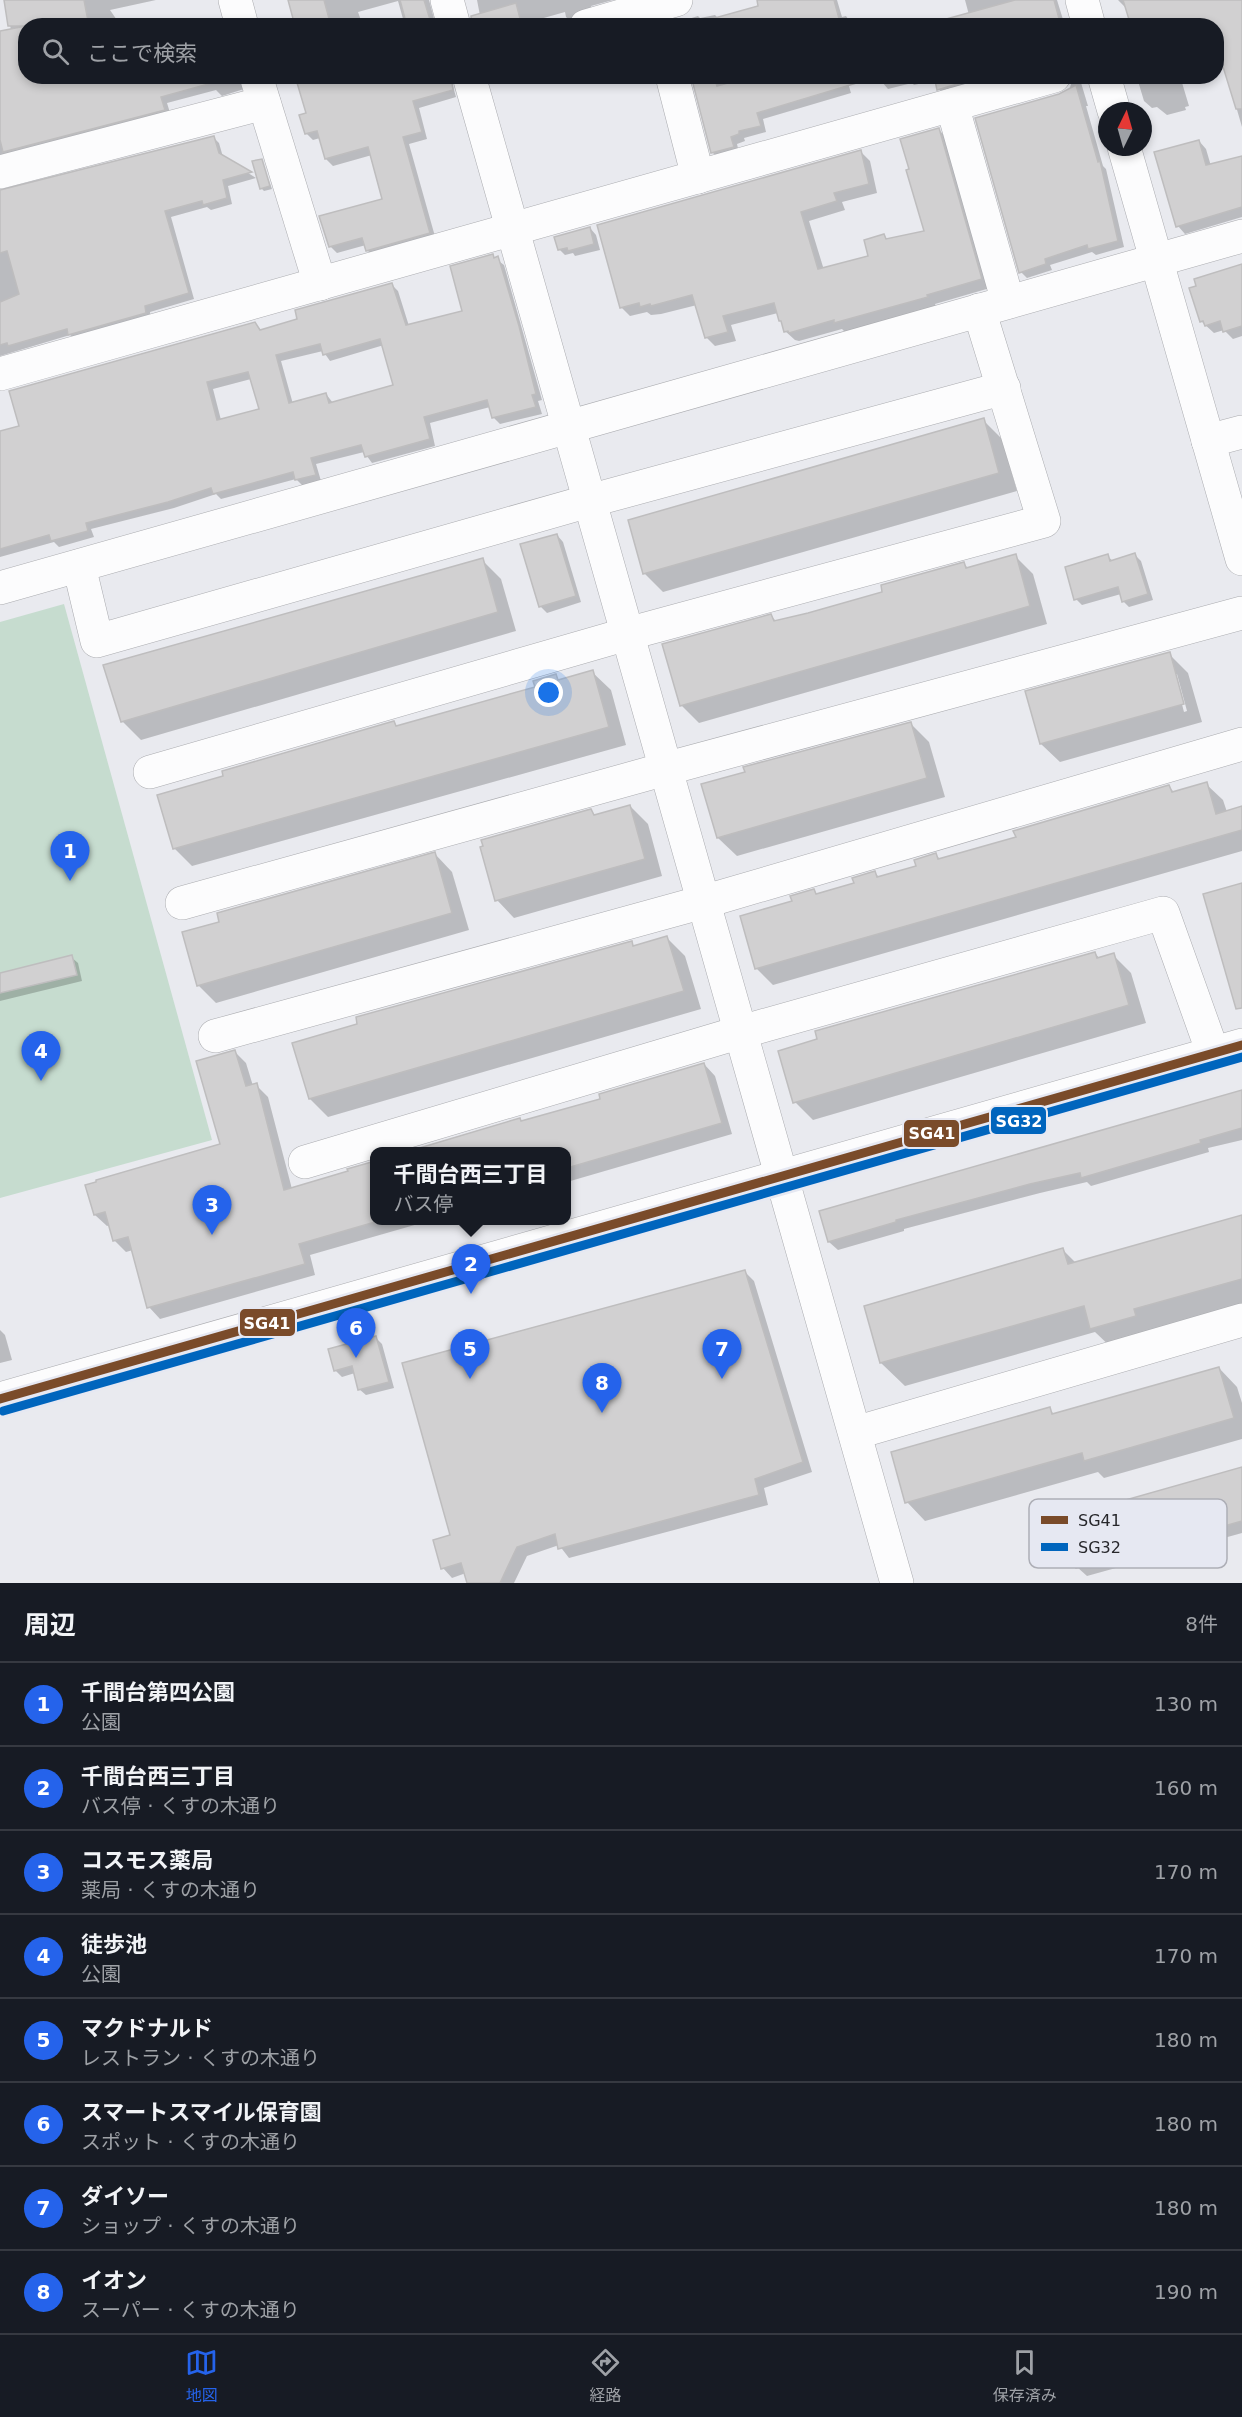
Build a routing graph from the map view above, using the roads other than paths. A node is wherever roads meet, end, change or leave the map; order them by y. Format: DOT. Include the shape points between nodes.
graph roads {
  1 [pos="236,0"];
  2 [pos="447,0"];
  3 [pos="1082,0"];
  4 [pos="663,10"];
  5 [pos="240,18"];
  6 [pos="452,18"];
  7 [pos="624,18"];
  8 [pos="1087,18"];
  9 [pos="471,84"];
  10 [pos="674,84"];
  11 [pos="1026,84"];
  12 [pos="1106,84"];
  13 [pos="260,90"];
  14 [pos="1111,102"];
  15 [pos="952,105"];
  16 [pos="1127,156"];
  17 [pos="0,172"];
  18 [pos="698,177"];
  19 [pos="512,230"];
  20 [pos="1242,236"];
  21 [pos="1156,260"];
  22 [pos="320,284"];
  23 [pos="994,306"];
  24 [pos="0,374"];
  25 [pos="1004,388"];
  26 [pos="568,427"];
  27 [pos="1242,432"];
  28 [pos="1208,441"];
  29 [pos="589,501"];
  30 [pos="1242,559"];
  31 [pos="79,566"];
  32 [pos="0,588"];
  33 [pos="1242,613"];
  34 [pos="627,634"];
  35 [pos="1242,744"];
  36 [pos="665,769"];
  37 [pos="150,772"];
  38 [pos="703,902"];
  39 [pos="182,903"];
  40 [pos="741,1032"];
  41 [pos="215,1036"];
  42 [pos="1228,1049"];
  43 [pos="305,1162"];
  44 [pos="781,1176"];
  45 [pos="1242,1320"];
  46 [pos="0,1399"];
  47 [pos="855,1433"];
  48 [pos="897,1583"];
  1 -- 5 [label="street"];
  2 -- 6 [label="street"];
  3 -- 8 [label="street"];
  4 -- 7 [label="street"];
  9 -- 19 [label="street"];
  10 -- 18 [label="street"];
  11 -- 15 [label="street"];
  12 -- 14 [label="street"];
  13 -- 17 [label="street"];
  13 -- 22 [label="street"];
  15 -- 18 [label="street"];
  15 -- 23 [label="street"];
  16 -- 21 [label="street"];
  18 -- 19 [label="street"];
  19 -- 22 [label="street"];
  19 -- 26 [label="street"];
  20 -- 21 [label="street"];
  21 -- 23 [label="street"];
  21 -- 28 [label="street"];
  22 -- 24 [label="street"];
  23 -- 25 [label="street"];
  23 -- 26 [label="street"];
  25 -- 29 [label="street"];
  25 -- 34 [label="street" via="1044,521"];
  26 -- 29 [label="street"];
  26 -- 31 [label="street"];
  27 -- 28 [label="street"];
  28 -- 30 [label="street"];
  29 -- 31 [label="street" via="97,641"];
  29 -- 34 [label="street"];
  31 -- 32 [label="street"];
  33 -- 36 [label="street"];
  34 -- 36 [label="street"];
  34 -- 37 [label="street"];
  35 -- 38 [label="street"];
  36 -- 38 [label="street"];
  36 -- 39 [label="street"];
  38 -- 40 [label="street"];
  38 -- 41 [label="street"];
  40 -- 42 [label="street" via="1163,913"];
  40 -- 43 [label="street"];
  40 -- 44 [label="street"];
  42 -- 44 [label="street"];
  44 -- 46 [label="street"];
  44 -- 47 [label="street"];
  45 -- 47 [label="street"];
  47 -- 48 [label="street"];
}
